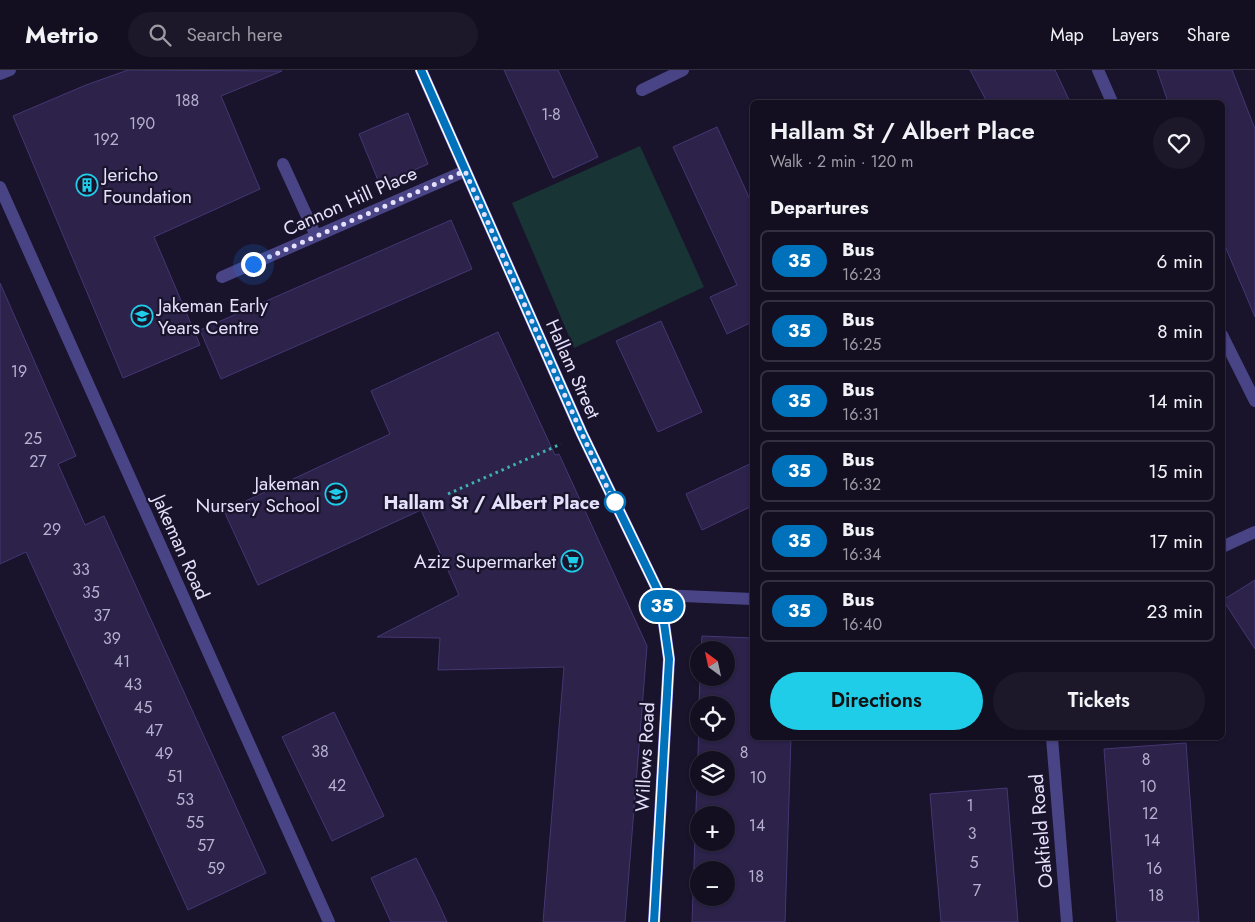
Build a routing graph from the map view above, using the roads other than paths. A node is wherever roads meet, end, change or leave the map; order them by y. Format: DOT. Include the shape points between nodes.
graph roads {
  1 [pos="10,70"];
  2 [pos="421,70"];
  3 [pos="682,70"];
  4 [pos="1098,70"];
  5 [pos="0,74"];
  6 [pos="642,90"];
  7 [pos="1111,100"];
  8 [pos="283,164"];
  9 [pos="465,171"];
  10 [pos="0,187"];
  11 [pos="316,236"];
  12 [pos="222,277"];
  13 [pos="1225,341"];
  14 [pos="1255,401"];
  15 [pos="1255,532"];
  16 [pos="1225,546"];
  17 [pos="660,595"];
  18 [pos="750,600"];
  19 [pos="1052,740"];
  20 [pos="329,922"];
  21 [pos="654,922"];
  22 [pos="1067,922"];
  1 -- 5 [label="street"];
  2 -- 9 [label="street, Hallam Street"];
  3 -- 6 [label="street"];
  4 -- 7 [label="street"];
  8 -- 11 [label="street"];
  9 -- 11 [label="street, Cannon Hill Place"];
  9 -- 17 [label="street, Hallam Street" via="582,434"];
  10 -- 20 [label="street, Jakeman Road"];
  11 -- 12 [label="street, Cannon Hill Place"];
  13 -- 14 [label="street"];
  15 -- 16 [label="street"];
  17 -- 18 [label="street"];
  17 -- 21 [label="street, Willows Road" via="669,659"];
  19 -- 22 [label="street, Oakfield Road"];
}
